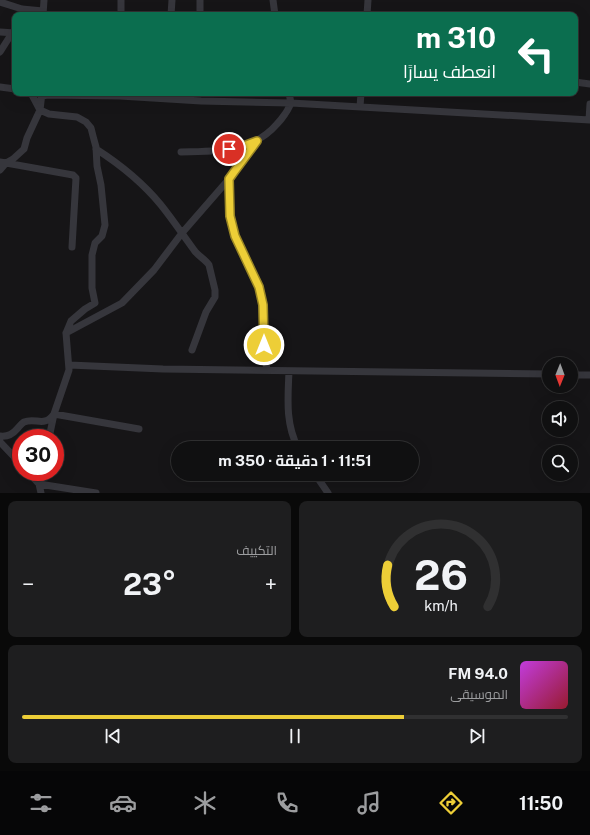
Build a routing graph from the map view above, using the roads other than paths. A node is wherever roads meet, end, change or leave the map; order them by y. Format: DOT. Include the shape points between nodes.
graph roads {
  1 [pos="44,0"];
  2 [pos="121,0"];
  3 [pos="172,0"];
  4 [pos="200,0"];
  5 [pos="273,0"];
  6 [pos="368,0"];
  7 [pos="0,2"];
  8 [pos="38,12"];
  9 [pos="43,12"];
  10 [pos="121,12"];
  11 [pos="171,12"];
  12 [pos="200,12"];
  13 [pos="274,12"];
  14 [pos="367,12"];
  15 [pos="0,32"];
  16 [pos="12,33"];
  17 [pos="12,34"];
  18 [pos="0,52"];
  19 [pos="578,82"];
  20 [pos="590,84"];
  21 [pos="0,87"];
  22 [pos="12,89"];
  23 [pos="33,96"];
  24 [pos="42,96"];
  25 [pos="174,96"];
  26 [pos="290,96"];
  27 [pos="361,96"];
  28 [pos="201,97"];
  29 [pos="291,103"];
  30 [pos="590,104"];
  31 [pos="360,107"];
  32 [pos="40,110"];
  33 [pos="589,120"];
  34 [pos="257,141"];
  35 [pos="96,149"];
  36 [pos="182,152"];
  37 [pos="3,163"];
  38 [pos="0,170"];
  39 [pos="229,179"];
  40 [pos="182,233"];
  41 [pos="72,247"];
  42 [pos="66,333"];
  43 [pos="192,350"];
  44 [pos="69,365"];
  45 [pos="266,370"];
  46 [pos="289,371"];
  47 [pos="542,374"];
  48 [pos="578,374"];
  49 [pos="590,375"];
  50 [pos="54,414"];
  51 [pos="51,429"];
  52 [pos="139,429"];
  53 [pos="0,436"];
  54 [pos="295,441"];
  55 [pos="0,442"];
  56 [pos="12,455"];
  57 [pos="36,481"];
  58 [pos="40,481"];
  59 [pos="320,481"];
  60 [pos="39,484"];
  61 [pos="41,493"];
  62 [pos="96,493"];
  63 [pos="328,493"];
  1 -- 9 [label="street"];
  2 -- 10 [label="street"];
  3 -- 11 [label="street"];
  4 -- 12 [label="street"];
  5 -- 13 [label="street"];
  6 -- 14 [label="street"];
  7 -- 8 [label="street"];
  15 -- 16 [label="street"];
  17 -- 18 [label="street"];
  19 -- 20 [label="street"];
  21 -- 22 [label="street"];
  23 -- 32 [label="street"];
  24 -- 32 [label="street"];
  25 -- 28 [label="street"];
  26 -- 29 [label="street"];
  27 -- 31 [label="street"];
  28 -- 29 [label="street"];
  29 -- 31 [label="street"];
  29 -- 34 [label="street" via="284,116"];
  30 -- 33 [label="street"];
  31 -- 33 [label="street"];
  32 -- 35 [label="street" via="49,114 77,117 86,122 91,128"];
  32 -- 37 [label="street" via="24,149 13,159"];
  34 -- 36 [label="street" via="229,149"];
  34 -- 39 [label="street"];
  35 -- 40 [label="street" via="144,186"];
  35 -- 42 [label="street" via="105,225 102,236 95,243 92,255 92,288 95,303 71,321"];
  37 -- 38 [label="street"];
  37 -- 41 [label="street" via="73,175 76,178"];
  39 -- 40 [label="street"];
  39 -- 45 [label="street" via="230,216 235,236 259,287 263,305"];
  40 -- 42 [label="street" via="154,270 122,303"];
  40 -- 43 [label="street" via="197,254 208,264 216,293"];
  42 -- 44 [label="street"];
  44 -- 45 [label="street"];
  44 -- 50 [label="street"];
  45 -- 46 [label="street"];
  46 -- 47 [label="street"];
  46 -- 54 [label="street" via="288,419"];
  48 -- 49 [label="street"];
  50 -- 51 [label="street"];
  50 -- 52 [label="street"];
  50 -- 53 [label="street" via="47,421 25,421 11,434"];
  55 -- 56 [label="street"];
  57 -- 60 [label="street"];
  58 -- 60 [label="street"];
  59 -- 63 [label="street"];
  60 -- 61 [label="street"];
  60 -- 62 [label="street"];
}
